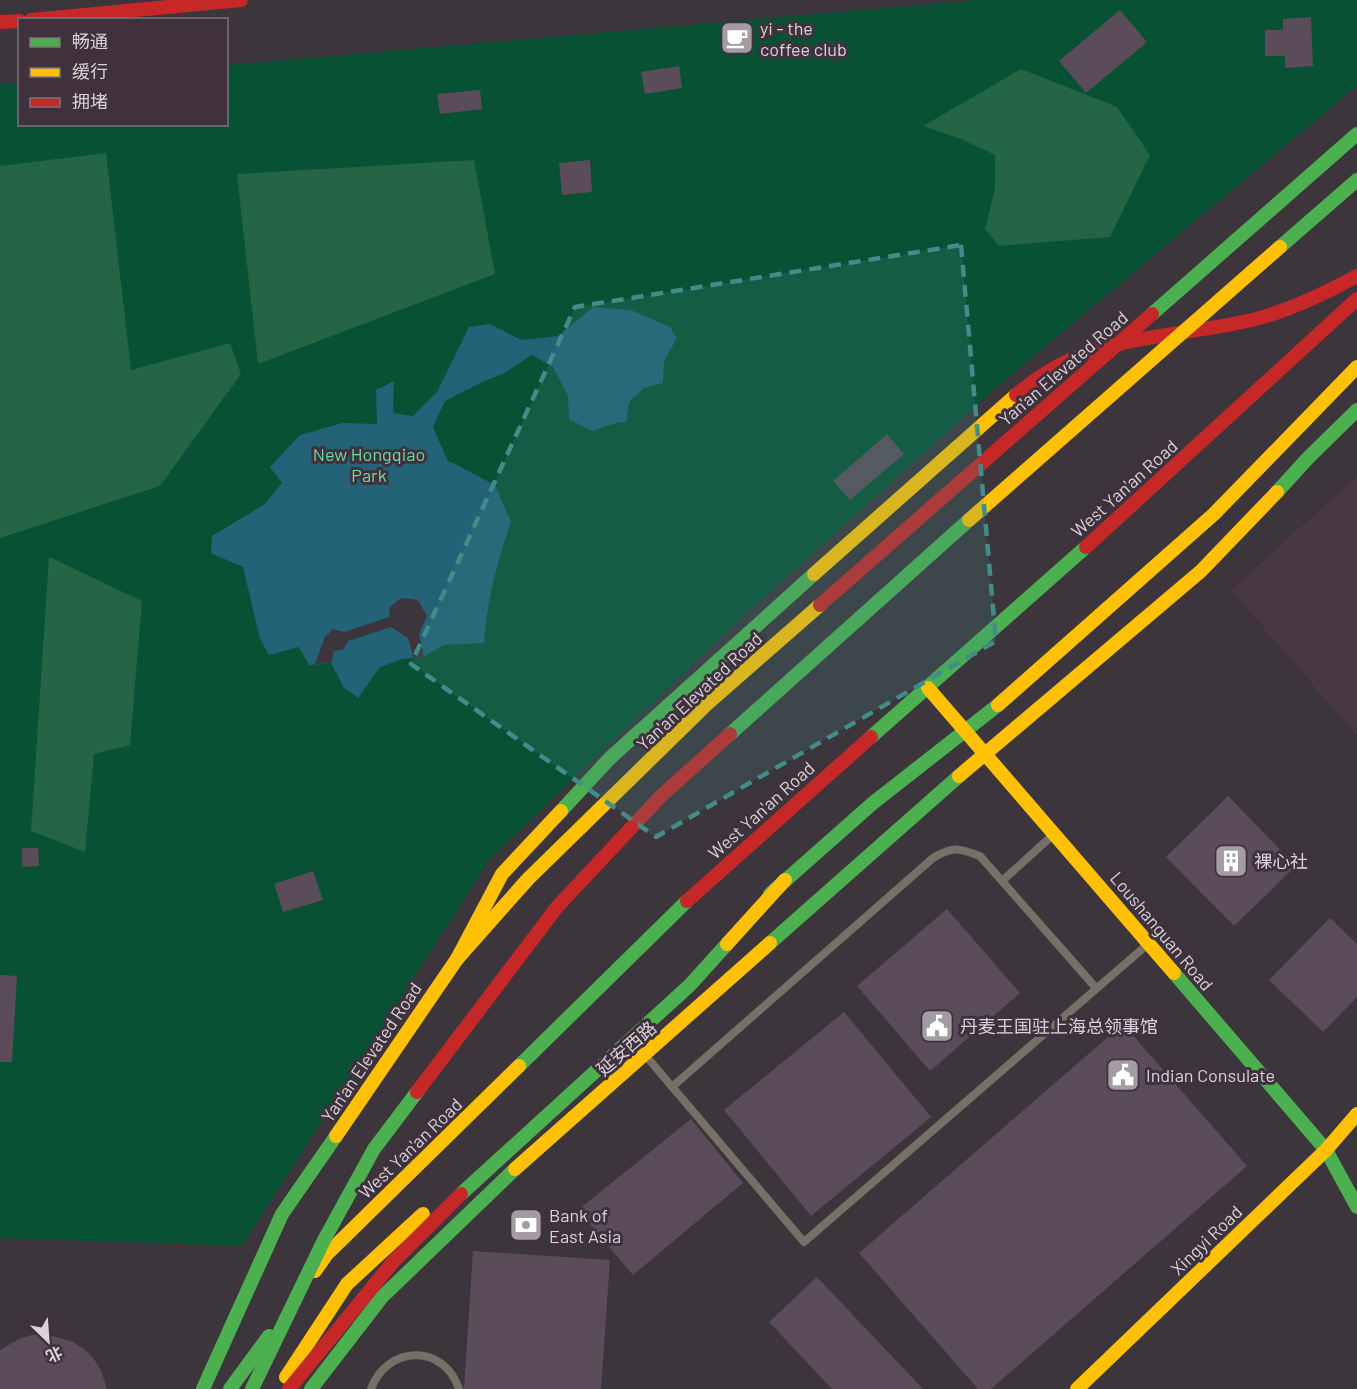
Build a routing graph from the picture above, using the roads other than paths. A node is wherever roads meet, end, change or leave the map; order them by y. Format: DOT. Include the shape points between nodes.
graph roads {
  1 [pos="241,0"];
  2 [pos="52,18"];
  3 [pos="18,21"];
  4 [pos="0,22"];
  5 [pos="1357,134"];
  6 [pos="1357,180"];
  7 [pos="1357,276"];
  8 [pos="1357,298"];
  9 [pos="1357,367"];
  10 [pos="1357,410"];
  11 [pos="928,688"];
  12 [pos="966,730"];
  13 [pos="986,753"];
  14 [pos="1055,833"];
  15 [pos="785,880"];
  16 [pos="1002,881"];
  17 [pos="1149,944"];
  18 [pos="457,959"];
  19 [pos="1096,988"];
  20 [pos="645,1055"];
  21 [pos="672,1087"];
  22 [pos="1357,1114"];
  23 [pos="1326,1150"];
  24 [pos="1357,1207"];
  25 [pos="203,1389"];
  26 [pos="230,1389"];
  27 [pos="252,1389"];
  28 [pos="278,1389"];
  29 [pos="289,1389"];
  30 [pos="311,1389"];
  31 [pos="371,1389"];
  32 [pos="459,1389"];
  33 [pos="1077,1389"];
  1 -- 2 [label="main road"];
  3 -- 4 [label="main road"];
  5 -- 18 [label="main road, Yan'an Elevated Road, bridge" via="707,704 528,879"];
  6 -- 27 [label="main road, bridge" via="858,617 661,796 557,907 374,1149 324,1240"];
  7 -- 18 [label="main road, bridge" via="1287,310 1083,355 1056,366 1024,388 610,758 502,874"];
  8 -- 11 [label="main road, West Yan'an Road"];
  9 -- 12 [label="main road" via="1214,514"];
  10 -- 13 [label="main road" via="1201,572"];
  11 -- 12 [label="main road, Loushanguan Road"];
  11 -- 26 [label="main road, West Yan'an Road" via="703,885 327,1254"];
  12 -- 13 [label="main road, Loushanguan Road"];
  12 -- 15 [label="main road" via="873,803"];
  13 -- 14 [label="main road, Loushanguan Road"];
  13 -- 20 [label="main road, 延安西路"];
  14 -- 16 [label="lane"];
  14 -- 17 [label="main road, Loushanguan Road"];
  15 -- 28 [label="main road" via="347,1284"];
  15 -- 29 [label="main road" via="690,985 441,1213 393,1262"];
  16 -- 19 [label="lane"];
  16 -- 21 [label="lane" via="980,856 949,848"];
  17 -- 19 [label="lane"];
  17 -- 23 [label="main road, Loushanguan Road"];
  18 -- 25 [label="main road, Yan'an Elevated Road" via="282,1214"];
  19 -- 21 [label="lane" via="804,1242"];
  20 -- 21 [label="lane"];
  20 -- 30 [label="main road, 延安西路" via="497,1185 382,1297"];
  22 -- 23 [label="main road, Xingyi Road"];
  23 -- 24 [label="main road, Loushanguan Road"];
  23 -- 33 [label="main road, Xingyi Road"];
  31 -- 32 [label="lane" via="385,1366 414,1355 442,1364"];
}
